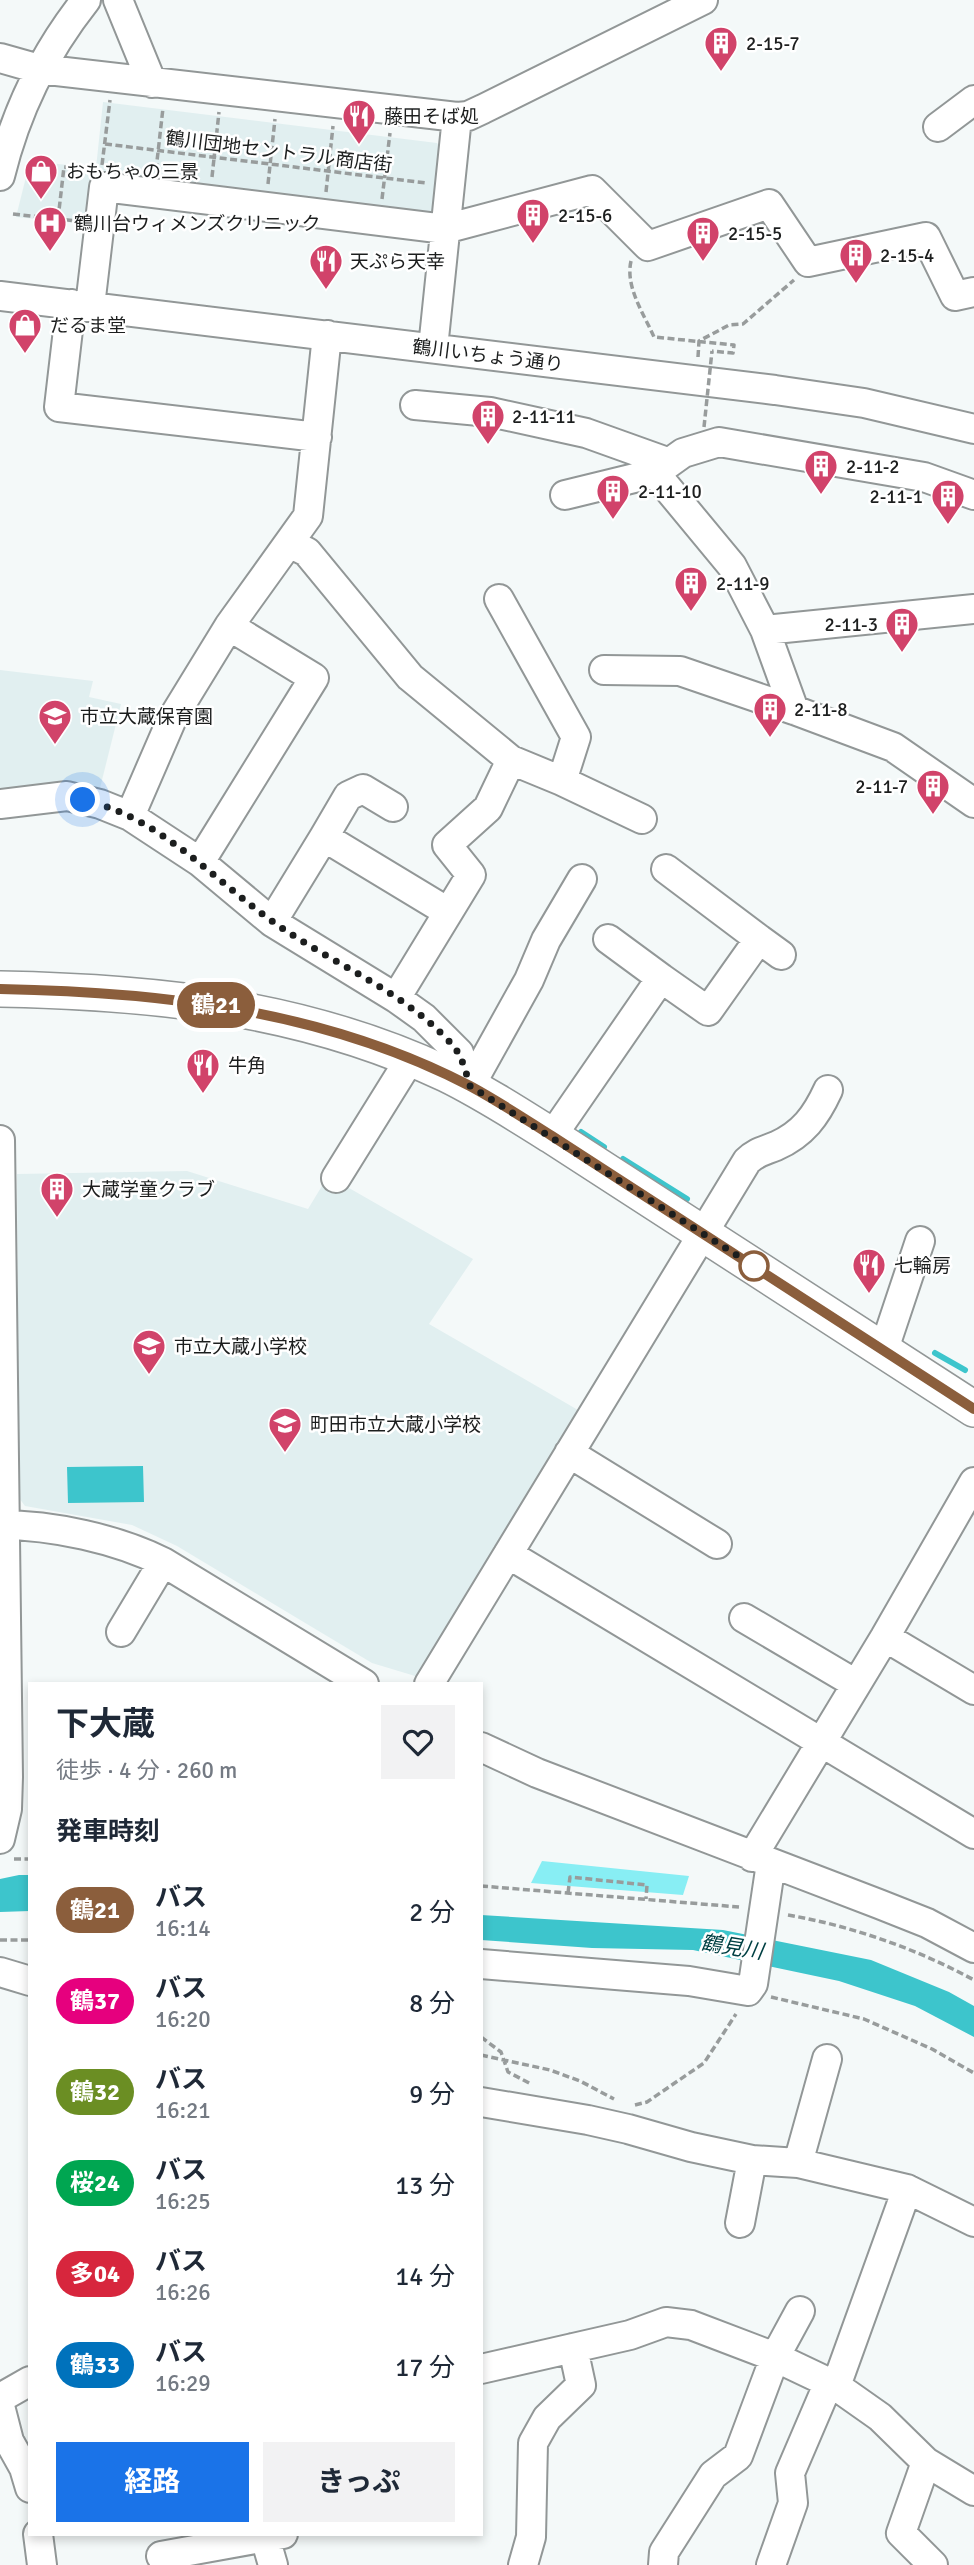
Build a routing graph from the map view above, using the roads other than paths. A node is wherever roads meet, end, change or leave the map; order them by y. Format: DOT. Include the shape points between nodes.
graph roads {
  1 [pos="86,0"];
  2 [pos="118,0"];
  3 [pos="703,0"];
  4 [pos="0,58"];
  5 [pos="39,69"];
  6 [pos="158,93"];
  7 [pos="974,100"];
  8 [pos="457,117"];
  9 [pos="938,127"];
  10 [pos="0,176"];
  11 [pos="445,229"];
  12 [pos="974,292"];
  13 [pos="0,296"];
  14 [pos="80,305"];
  15 [pos="327,335"];
  16 [pos="433,348"];
  17 [pos="415,405"];
  18 [pos="974,429"];
  19 [pos="317,437"];
  20 [pos="661,468"];
  21 [pos="565,495"];
  22 [pos="974,495"];
  23 [pos="289,542"];
  24 [pos="499,599"];
  25 [pos="974,609"];
  26 [pos="229,626"];
  27 [pos="765,630"];
  28 [pos="604,670"];
  29 [pos="794,710"];
  30 [pos="511,760"];
  31 [pos="562,781"];
  32 [pos="974,803"];
  33 [pos="0,804"];
  34 [pos="393,807"];
  35 [pos="130,816"];
  36 [pos="642,820"];
  37 [pos="324,837"];
  38 [pos="200,863"];
  39 [pos="666,869"];
  40 [pos="582,879"];
  41 [pos="448,912"];
  42 [pos="272,922"];
  43 [pos="608,939"];
  44 [pos="661,978"];
  45 [pos="0,989"];
  46 [pos="396,998"];
  47 [pos="410,1059"];
  48 [pos="470,1086"];
  49 [pos="828,1090"];
  50 [pos="552,1136"];
  51 [pos="0,1140"];
  52 [pos="336,1178"];
  53 [pos="704,1234"];
  54 [pos="920,1241"];
  55 [pos="1,1286"];
  56 [pos="884,1349"];
  57 [pos="1,1359"];
  58 [pos="974,1409"];
  59 [pos="569,1453"];
  60 [pos="2,1460"];
  61 [pos="974,1482"];
  62 [pos="2,1525"];
  63 [pos="717,1544"];
  64 [pos="508,1554"];
  65 [pos="163,1562"];
  66 [pos="744,1618"];
  67 [pos="121,1632"];
  68 [pos="885,1637"];
  69 [pos="3,1647"];
  70 [pos="361,1682"];
  71 [pos="430,1682"];
  72 [pos="856,1684"];
  73 [pos="974,1690"];
  74 [pos="822,1741"];
  75 [pos="483,1748"];
  76 [pos="974,1834"];
  77 [pos="5,1849"];
  78 [pos="762,1860"];
  79 [pos="974,1948"];
  80 [pos="483,1964"];
  81 [pos="0,1972"];
  82 [pos="28,1980"];
  83 [pos="827,2059"];
  84 [pos="483,2102"];
  85 [pos="752,2160"];
  86 [pos="798,2163"];
  87 [pos="907,2189"];
  88 [pos="974,2222"];
  89 [pos="740,2223"];
  90 [pos="800,2311"];
  91 [pos="573,2348"];
  92 [pos="775,2357"];
  93 [pos="483,2369"];
  94 [pos="28,2382"];
  95 [pos="833,2384"];
  96 [pos="0,2398"];
  97 [pos="0,2406"];
  98 [pos="4,2442"];
  99 [pos="926,2462"];
  100 [pos="28,2481"];
  101 [pos="974,2491"];
  102 [pos="38,2536"];
  103 [pos="266,2536"];
  104 [pos="271,2536"];
  105 [pos="161,2556"];
  106 [pos="42,2565"];
  107 [pos="272,2565"];
  108 [pos="523,2565"];
  109 [pos="663,2565"];
  110 [pos="771,2565"];
  111 [pos="933,2565"];
  1 -- 5 [label="street"];
  2 -- 6 [label="street"];
  3 -- 8 [label="street" via="484,109"];
  4 -- 5 [label="street"];
  5 -- 6 [label="street"];
  5 -- 10 [label="street"];
  6 -- 8 [label="street"];
  7 -- 9 [label="street"];
  8 -- 11 [label="street"];
  11 -- 12 [label="street" via="592,190 648,246 769,204 808,262 926,237 955,296"];
  11 -- 14 [label="street" via="154,193 103,179 99,224"];
  11 -- 16 [label="street"];
  13 -- 14 [label="street, 鶴川いちょう通り"];
  14 -- 15 [label="street, 鶴川いちょう通り"];
  14 -- 19 [label="street" via="59,407"];
  15 -- 16 [label="street, 鶴川いちょう通り"];
  15 -- 19 [label="street"];
  16 -- 18 [label="street, 鶴川いちょう通り" via="863,403"];
  17 -- 20 [label="street" via="490,412 586,433"];
  19 -- 23 [label="street" via="308,516"];
  20 -- 21 [label="street"];
  20 -- 22 [label="street" via="682,453 719,442 924,477"];
  20 -- 27 [label="street" via="732,566"];
  23 -- 26 [label="street"];
  23 -- 30 [label="street" via="307,552 410,677"];
  24 -- 31 [label="street" via="576,737"];
  25 -- 27 [label="street"];
  26 -- 35 [label="street" via="172,719"];
  26 -- 38 [label="street" via="314,678"];
  27 -- 29 [label="street"];
  28 -- 29 [label="street" via="680,671"];
  29 -- 32 [label="street" via="893,747"];
  30 -- 31 [label="street"];
  30 -- 41 [label="street" via="488,808 447,845 471,875"];
  31 -- 36 [label="street"];
  33 -- 35 [label="street" via="67,796"];
  34 -- 37 [label="street" via="363,789 348,796"];
  35 -- 38 [label="street"];
  37 -- 41 [label="street"];
  37 -- 42 [label="street"];
  38 -- 42 [label="street"];
  39 -- 44 [label="street" via="770,947 708,1011"];
  40 -- 48 [label="street"];
  41 -- 46 [label="street"];
  42 -- 46 [label="street"];
  43 -- 44 [label="street"];
  44 -- 50 [label="street"];
  45 -- 47 [label="main road" via="119,993 223,1006 317,1027"];
  46 -- 48 [label="street" via="459,1053"];
  47 -- 48 [label="main road"];
  47 -- 52 [label="street"];
  48 -- 50 [label="main road"];
  49 -- 53 [label="street" via="806,1128 747,1161"];
  50 -- 53 [label="main road"];
  51 -- 55 [label="street"];
  53 -- 56 [label="main road"];
  53 -- 59 [label="street"];
  54 -- 56 [label="street"];
  55 -- 57 [label="street"];
  56 -- 58 [label="main road"];
  57 -- 60 [label="street"];
  59 -- 63 [label="street"];
  59 -- 64 [label="street"];
  60 -- 62 [label="street"];
  61 -- 68 [label="street"];
  62 -- 65 [label="street" via="106,1539"];
  62 -- 69 [label="street"];
  64 -- 71 [label="street"];
  64 -- 74 [label="street"];
  65 -- 67 [label="street"];
  65 -- 70 [label="street"];
  66 -- 72 [label="street"];
  68 -- 72 [label="street"];
  68 -- 73 [label="street"];
  69 -- 77 [label="street" via="8,1777"];
  72 -- 74 [label="street"];
  74 -- 76 [label="street"];
  74 -- 78 [label="street"];
  75 -- 78 [label="street"];
  78 -- 79 [label="street" via="927,1923"];
  78 -- 80 [label="street" via="765,1913 750,1988"];
  81 -- 82 [label="street"];
  83 -- 86 [label="street"];
  84 -- 85 [label="street" via="628,2129"];
  85 -- 86 [label="street"];
  85 -- 89 [label="street"];
  86 -- 87 [label="street"];
  87 -- 88 [label="street"];
  87 -- 95 [label="street"];
  90 -- 92 [label="street"];
  91 -- 92 [label="street" via="666,2322 691,2325"];
  91 -- 93 [label="street"];
  91 -- 108 [label="street" via="581,2385 547,2418 533,2442 531,2537"];
  92 -- 95 [label="street"];
  92 -- 109 [label="street" via="738,2456 713,2475 664,2552"];
  94 -- 96 [label="street"];
  95 -- 99 [label="street" via="880,2417"];
  95 -- 110 [label="street" via="790,2473 793,2503"];
  97 -- 98 [label="street"];
  98 -- 100 [label="street" via="24,2468"];
  99 -- 101 [label="street"];
  99 -- 111 [label="street" via="901,2533"];
  102 -- 106 [label="street"];
  103 -- 105 [label="street"];
  104 -- 107 [label="street"];
}
